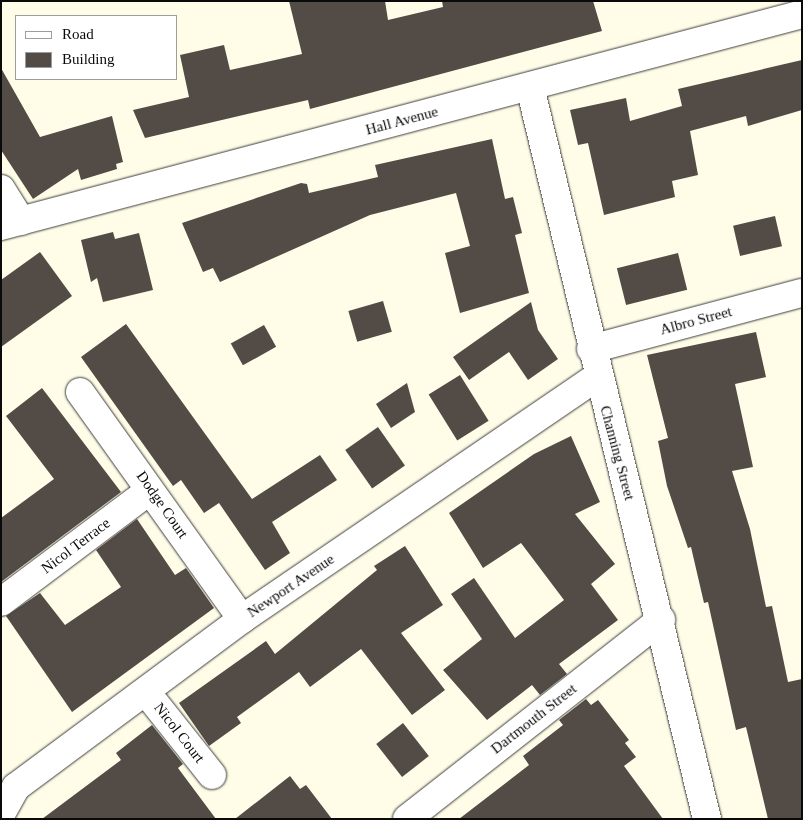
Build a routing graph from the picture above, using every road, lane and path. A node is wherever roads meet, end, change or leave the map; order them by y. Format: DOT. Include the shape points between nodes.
graph roads {
  1 [pos="802,14"];
  2 [pos="530,87"];
  3 [pos="1,189"];
  4 [pos="11,224"];
  5 [pos="802,293"];
  6 [pos="591,349"];
  7 [pos="597,377"];
  8 [pos="80,392"];
  9 [pos="150,490"];
  10 [pos="1,602"];
  11 [pos="242,619"];
  12 [pos="661,620"];
  13 [pos="146,692"];
  14 [pos="212,775"];
  15 [pos="2,817"];
  16 [pos="407,819"];
  17 [pos="707,819"];
  1 -- 2 [label="street, Hall Avenue"];
  2 -- 4 [label="street, Hall Avenue"];
  2 -- 6 [label="street, Channing Street"];
  3 -- 4 [label="street"];
  5 -- 6 [label="street, Albro Street"];
  6 -- 7 [label="street, Channing Street"];
  7 -- 11 [label="street, Newport Avenue"];
  7 -- 12 [label="street, Channing Street"];
  8 -- 9 [label="street, Dodge Court"];
  9 -- 10 [label="street, Nicol Terrace"];
  9 -- 11 [label="street, Dodge Court"];
  11 -- 13 [label="street, Newport Avenue"];
  12 -- 16 [label="street, Dartmouth Street"];
  12 -- 17 [label="street, Channing Street"];
  13 -- 14 [label="street, Nicol Court"];
  13 -- 15 [label="street, Newport Avenue" via="16,787"];
}
